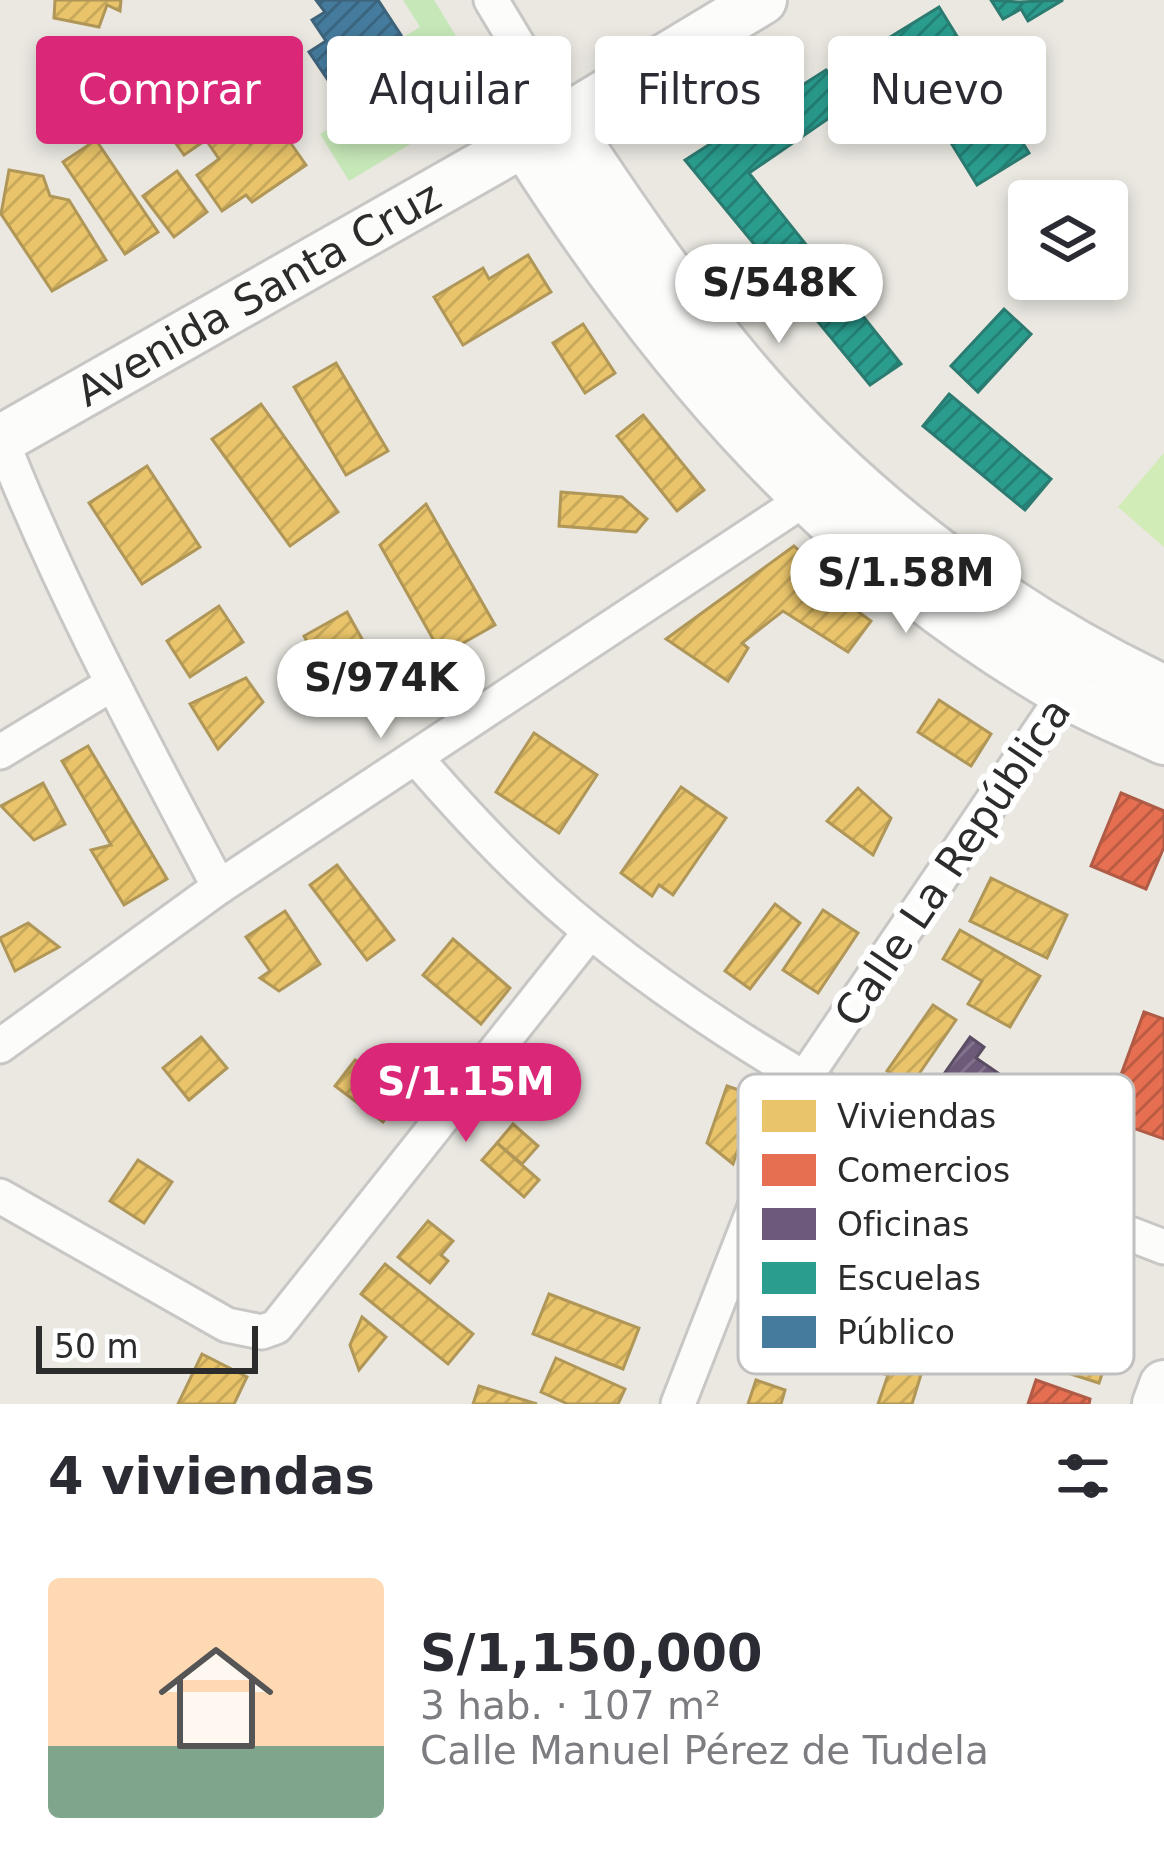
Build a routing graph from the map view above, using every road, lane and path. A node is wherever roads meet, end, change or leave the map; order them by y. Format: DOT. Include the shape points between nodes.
graph roads {
  1 [pos="491,0"];
  2 [pos="762,0"];
  3 [pos="506,36"];
  4 [pos="571,114"];
  5 [pos="519,144"];
  6 [pos="552,144"];
  7 [pos="556,144"];
  8 [pos="0,438"];
  9 [pos="806,499"];
  10 [pos="1089,652"];
  11 [pos="112,684"];
  12 [pos="1164,690"];
  13 [pos="1067,694"];
  14 [pos="1164,740"];
  15 [pos="0,752"];
  16 [pos="417,759"];
  17 [pos="219,887"];
  18 [pos="590,932"];
  19 [pos="0,1046"];
  20 [pos="803,1074"];
  21 [pos="807,1074"];
  22 [pos="0,1196"];
  23 [pos="1134,1236"];
  24 [pos="1164,1247"];
  25 [pos="738,1250"];
  26 [pos="1164,1385"];
  27 [pos="678,1404"];
  28 [pos="1157,1404"];
  1 -- 3 [label="street"];
  2 -- 4 [label="street, Avenida Santa Cruz"];
  5 -- 8 [label="street, Avenida Santa Cruz"];
  6 -- 9 [label="street" via="676,357"];
  7 -- 10 [label="street" via="788,418 928,543"];
  8 -- 11 [label="street"];
  9 -- 13 [label="street" via="901,580"];
  9 -- 16 [label="street"];
  10 -- 12 [label="street"];
  10 -- 13 [label="street, Calle La República"];
  11 -- 15 [label="street"];
  11 -- 17 [label="street"];
  13 -- 14 [label="street"];
  13 -- 21 [label="street, Calle La República"];
  16 -- 17 [label="street"];
  16 -- 18 [label="street" via="501,852"];
  17 -- 19 [label="street"];
  18 -- 20 [label="street"];
  18 -- 22 [label="street" via="276,1327 227,1324"];
  23 -- 24 [label="street"];
  25 -- 27 [label="street, Calle La República"];
  26 -- 28 [label="street"];
}
